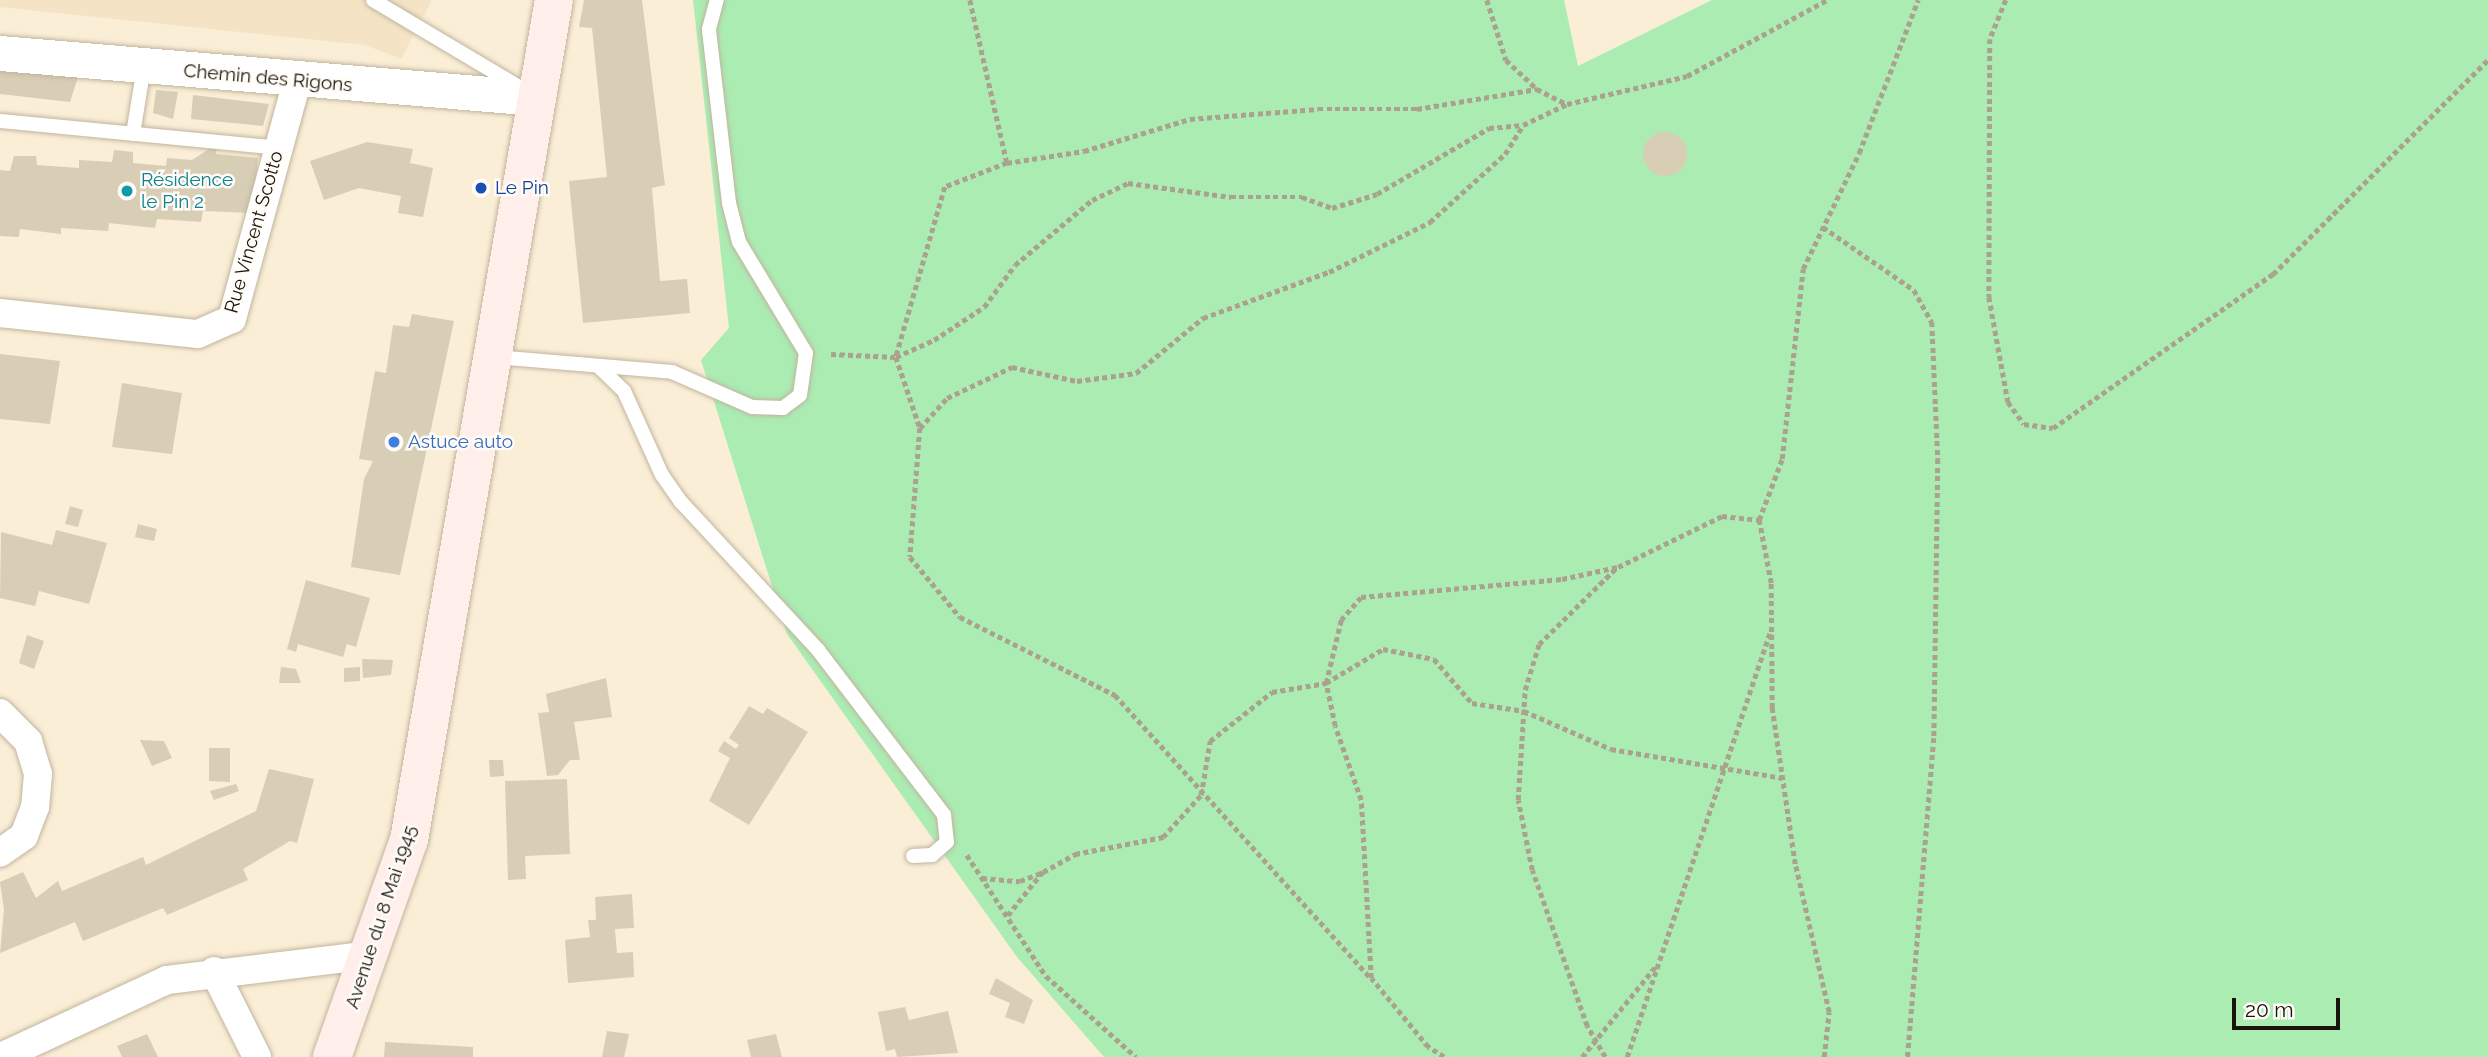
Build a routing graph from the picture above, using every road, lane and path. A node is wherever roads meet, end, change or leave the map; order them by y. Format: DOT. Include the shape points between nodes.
graph roads {
  1 [pos="373,0"];
  2 [pos="554,0"];
  3 [pos="718,0"];
  4 [pos="970,0"];
  5 [pos="1487,0"];
  6 [pos="1827,0"];
  7 [pos="1918,0"];
  8 [pos="2006,0"];
  9 [pos="0,53"];
  10 [pos="2488,60"];
  11 [pos="145,67"];
  12 [pos="297,82"];
  13 [pos="1537,89"];
  14 [pos="536,98"];
  15 [pos="1567,104"];
  16 [pos="0,121"];
  17 [pos="1523,125"];
  18 [pos="133,134"];
  19 [pos="279,148"];
  20 [pos="1007,163"];
  21 [pos="1823,227"];
  22 [pos="0,313"];
  23 [pos="806,353"];
  24 [pos="493,356"];
  25 [pos="896,357"];
  26 [pos="598,367"];
  27 [pos="920,429"];
  28 [pos="1759,520"];
  29 [pos="1618,567"];
  30 [pos="1771,629"];
  31 [pos="1326,683"];
  32 [pos="1524,711"];
  33 [pos="0,713"];
  34 [pos="1724,771"];
  35 [pos="1783,778"];
  36 [pos="1201,795"];
  37 [pos="948,828"];
  38 [pos="0,853"];
  39 [pos="913,856"];
  40 [pos="1043,872"];
  41 [pos="981,878"];
  42 [pos="1007,917"];
  43 [pos="371,955"];
  44 [pos="1659,963"];
  45 [pos="214,971"];
  46 [pos="1371,978"];
  47 [pos="1594,1038"];
  48 [pos="1,1057"];
  49 [pos="257,1057"];
  50 [pos="332,1057"];
  51 [pos="1136,1057"];
  52 [pos="1444,1057"];
  53 [pos="1582,1057"];
  54 [pos="1605,1057"];
  55 [pos="1627,1057"];
  56 [pos="1824,1057"];
  57 [pos="1908,1057"];
  1 -- 14 [label="lane"];
  2 -- 14 [label="main road, Avenue du 8 Mai 1945"];
  3 -- 23 [label="lane" via="709,29 729,203 739,242"];
  4 -- 20 [label="path"];
  5 -- 13 [label="path" via="1506,60"];
  6 -- 15 [label="path" via="1687,76"];
  7 -- 21 [label="path" via="1859,153"];
  8 -- 10 [label="path" via="1990,39 1989,298 2008,402 2024,424 2053,428 2273,274"];
  9 -- 11 [label="street, Chemin des Rigons"];
  11 -- 12 [label="street, Chemin des Rigons"];
  11 -- 18 [label="lane"];
  12 -- 14 [label="street, Chemin des Rigons"];
  12 -- 19 [label="street, Rue Vincent Scotto"];
  13 -- 15 [label="path"];
  13 -- 20 [label="path" via="1418,110 1318,110 1190,119 1084,151"];
  14 -- 24 [label="main road, Avenue du 8 Mai 1945"];
  15 -- 17 [label="path"];
  16 -- 18 [label="lane"];
  17 -- 25 [label="path" via="1489,128 1377,194 1332,208 1302,197 1231,197 1128,183 1093,200 1015,265 984,307"];
  17 -- 27 [label="path" via="1506,154 1430,222 1329,272 1203,317 1136,373 1077,381 1012,367 947,398"];
  18 -- 19 [label="lane"];
  19 -- 22 [label="street, Rue Vincent Scotto" via="232,319 198,334"];
  20 -- 25 [label="path" via="945,187"];
  21 -- 28 [label="path" via="1803,269 1782,459"];
  21 -- 57 [label="path" via="1914,290 1932,322 1938,459 1934,738"];
  23 -- 25 [label="path"];
  23 -- 26 [label="lane" via="800,395 783,408 752,407 672,372"];
  24 -- 26 [label="lane"];
  24 -- 43 [label="main road, Avenue du 8 Mai 1945" via="431,734 409,840"];
  25 -- 27 [label="path"];
  26 -- 37 [label="lane" via="624,391 662,475 681,502 818,650 944,815"];
  27 -- 36 [label="path" via="910,557 960,617 1115,695"];
  28 -- 29 [label="path" via="1722,516"];
  28 -- 30 [label="path" via="1771,583"];
  29 -- 31 [label="path" via="1563,579 1361,597 1341,620"];
  29 -- 32 [label="path" via="1539,644"];
  30 -- 34 [label="path"];
  30 -- 35 [label="path" via="1772,708"];
  31 -- 32 [label="path" via="1383,649 1434,659 1472,703"];
  31 -- 36 [label="path" via="1272,692 1210,741"];
  31 -- 46 [label="path" via="1361,800"];
  32 -- 34 [label="path" via="1611,749"];
  32 -- 47 [label="path" via="1518,800 1532,870"];
  33 -- 38 [label="street" via="28,741 38,774 35,807 24,836"];
  34 -- 35 [label="path"];
  34 -- 44 [label="path"];
  35 -- 56 [label="path" via="1795,864 1829,1012"];
  36 -- 40 [label="path" via="1163,837 1075,854"];
  36 -- 46 [label="path" via="1313,908"];
  37 -- 39 [label="lane" via="940,851"];
  37 -- 41 [label="path"];
  40 -- 41 [label="path" via="1020,881"];
  40 -- 42 [label="path"];
  41 -- 42 [label="path"];
  42 -- 51 [label="path" via="1046,976"];
  43 -- 45 [label="street"];
  43 -- 50 [label="main road, Avenue du 8 Mai 1945"];
  44 -- 47 [label="path"];
  44 -- 55 [label="path"];
  45 -- 48 [label="street" via="167,980 125,996"];
  45 -- 49 [label="street"];
  46 -- 52 [label="path" via="1428,1047"];
  47 -- 53 [label="path"];
  47 -- 54 [label="path"];
}
